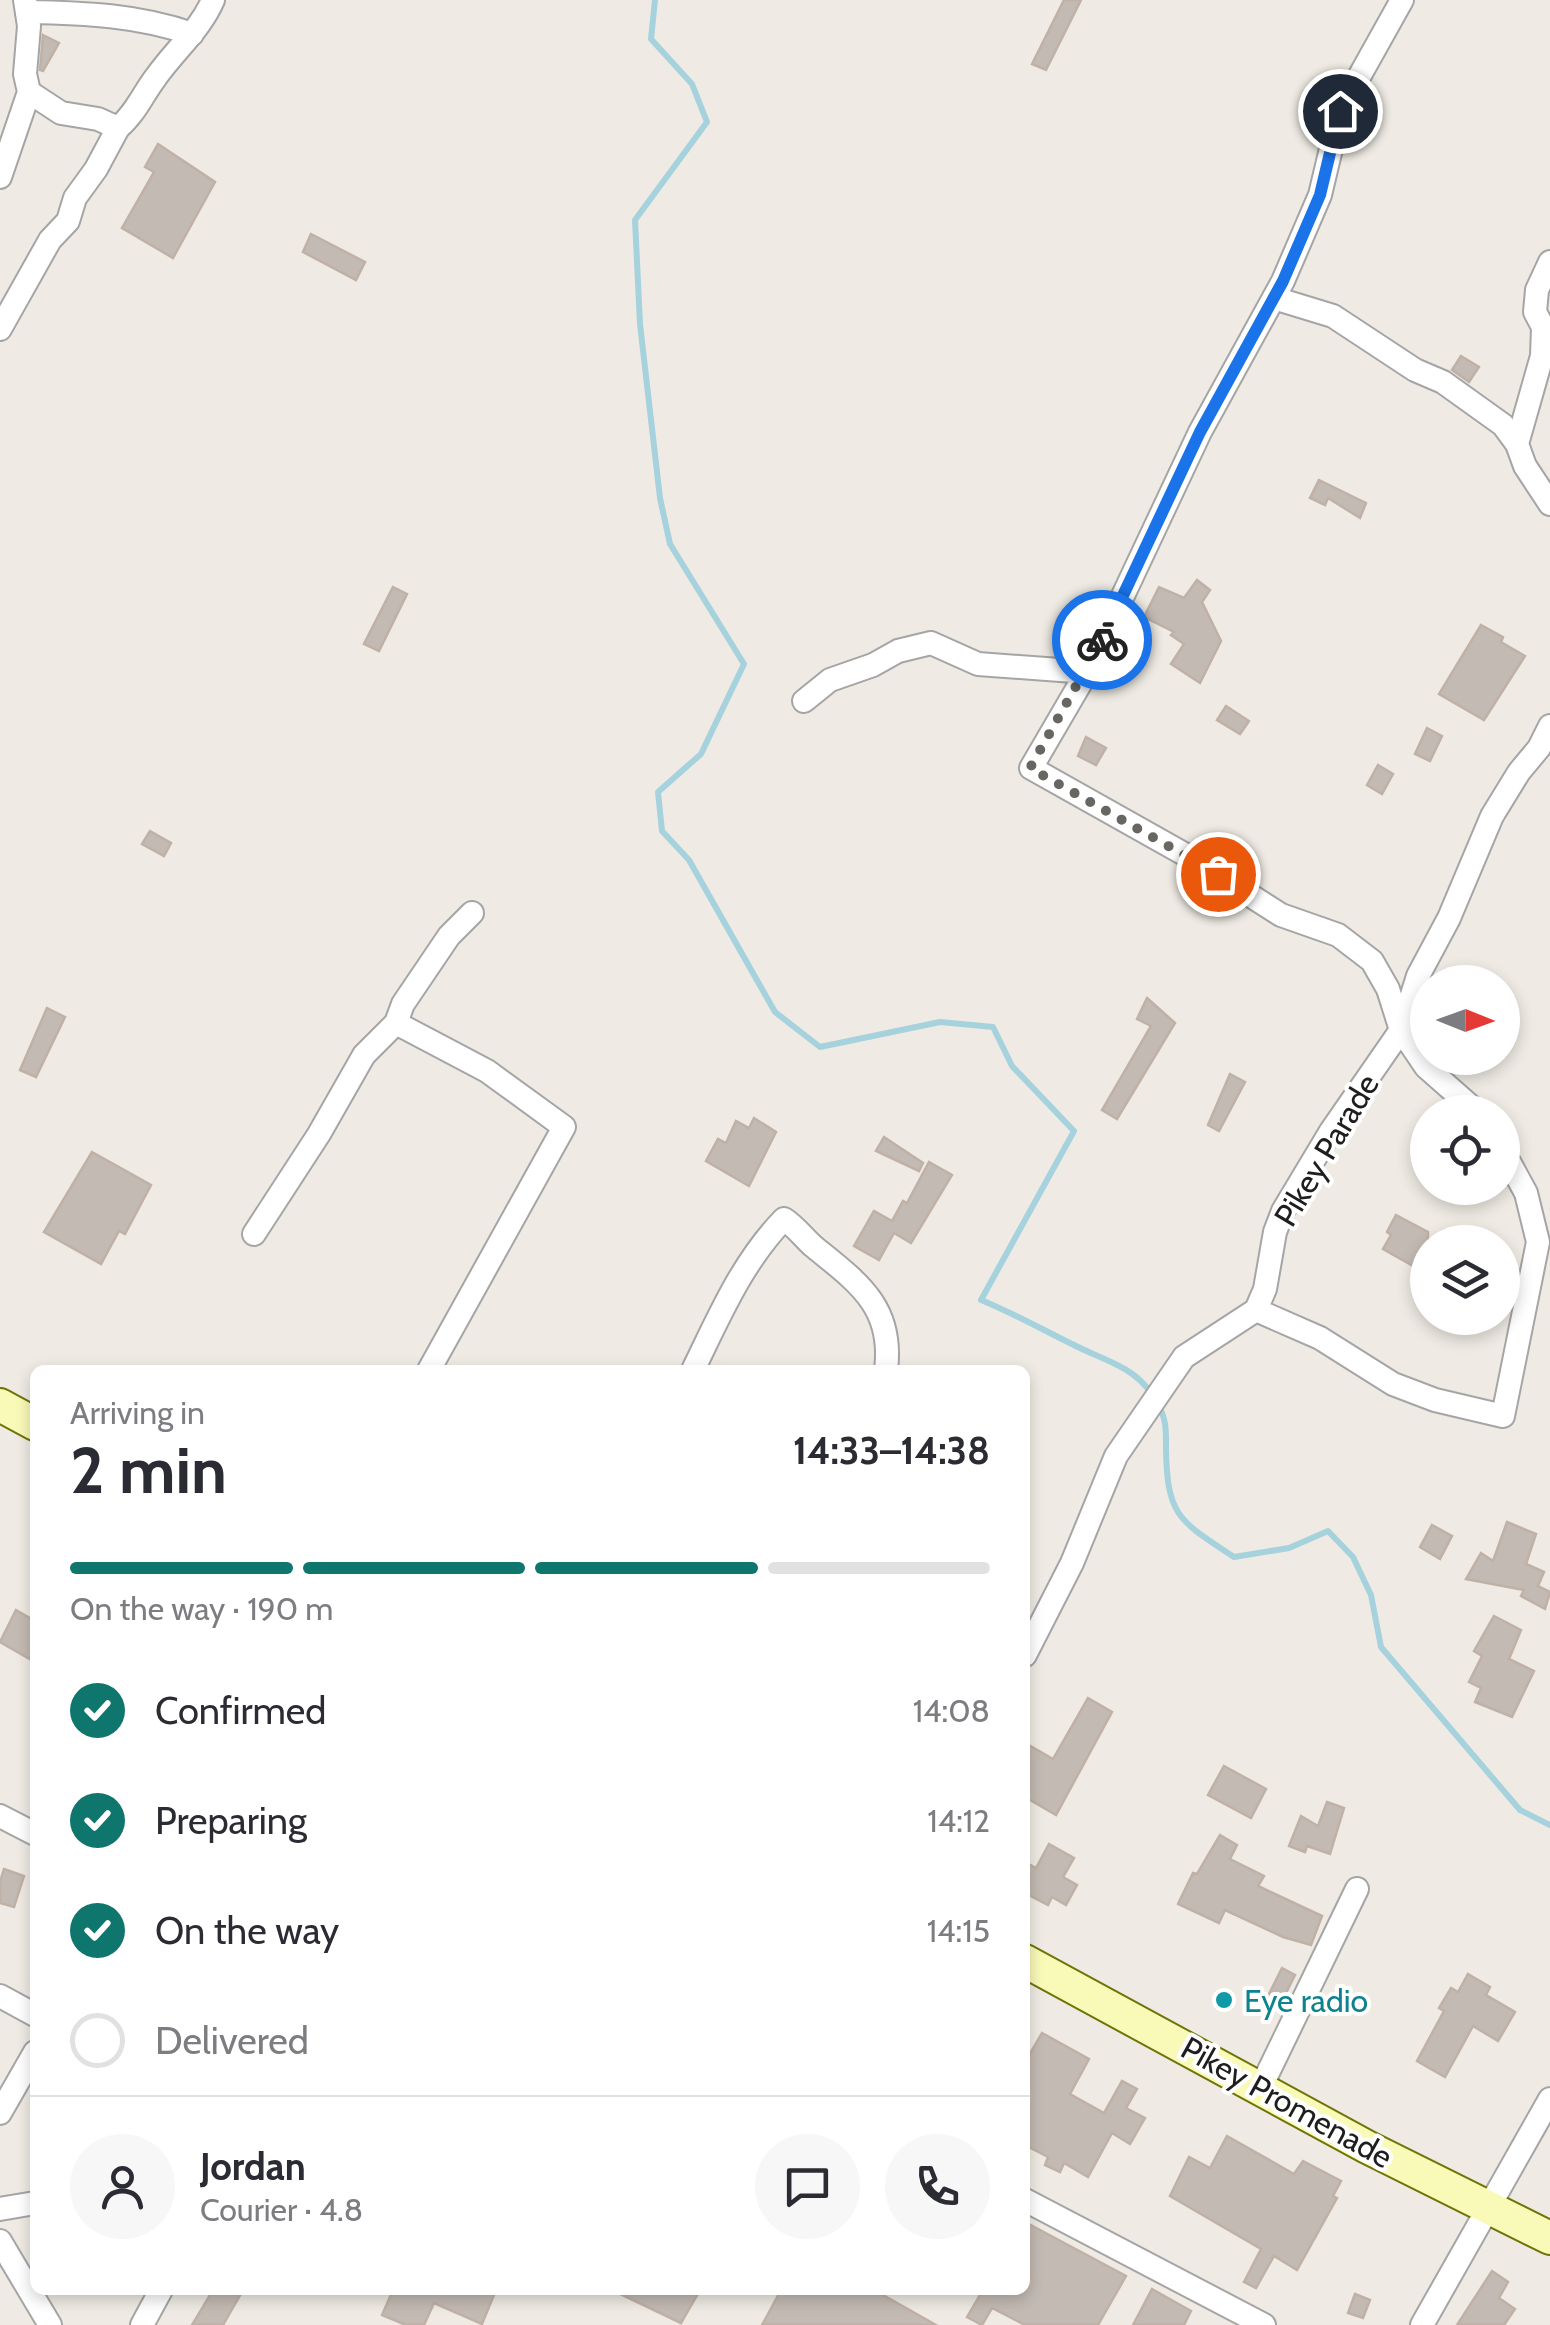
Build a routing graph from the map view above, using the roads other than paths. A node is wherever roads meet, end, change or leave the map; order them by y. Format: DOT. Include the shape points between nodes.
graph roads {
  1 [pos="213,0"];
  2 [pos="1402,0"];
  3 [pos="26,6"];
  4 [pos="192,34"];
  5 [pos="30,92"];
  6 [pos="118,128"];
  7 [pos="0,177"];
  8 [pos="1550,262"];
  9 [pos="1274,298"];
  10 [pos="0,329"];
  11 [pos="1517,444"];
  12 [pos="1550,504"];
  13 [pos="1087,672"];
  14 [pos="804,701"];
  15 [pos="1550,726"];
  16 [pos="472,913"];
  17 [pos="396,1023"];
  18 [pos="1402,1030"];
  19 [pos="1458,1095"];
  20 [pos="1520,1181"];
  21 [pos="254,1234"];
  22 [pos="1256,1310"];
  23 [pos="432,1365"];
  24 [pos="695,1365"];
  25 [pos="886,1365"];
  26 [pos="0,1405"];
  27 [pos="30,1421"];
  28 [pos="1030,1645"];
  29 [pos="0,1816"];
  30 [pos="30,1831"];
  31 [pos="1357,1888"];
  32 [pos="1030,1965"];
  33 [pos="0,1996"];
  34 [pos="30,2012"];
  35 [pos="30,2061"];
  36 [pos="1261,2087"];
  37 [pos="1550,2099"];
  38 [pos="0,2113"];
  39 [pos="1030,2203"];
  40 [pos="30,2204"];
  41 [pos="1487,2207"];
  42 [pos="0,2209"];
  43 [pos="1550,2238"];
  44 [pos="0,2241"];
  45 [pos="30,2291"];
  46 [pos="32,2295"];
  47 [pos="157,2295"];
  48 [pos="50,2325"];
  49 [pos="142,2325"];
  50 [pos="1264,2325"];
  51 [pos="1422,2325"];
  1 -- 4 [label="street"];
  2 -- 9 [label="street" via="1340,111 1320,195"];
  3 -- 4 [label="street" via="158,22"];
  3 -- 5 [label="street"];
  4 -- 6 [label="street"];
  5 -- 6 [label="street" via="61,113"];
  5 -- 7 [label="street"];
  6 -- 10 [label="street"];
  8 -- 11 [label="street" via="1536,312 1542,356"];
  9 -- 11 [label="street" via="1333,316 1443,382 1503,425"];
  9 -- 13 [label="street" via="1200,432"];
  11 -- 12 [label="street"];
  13 -- 14 [label="street" via="978,664 931,643 830,680"];
  13 -- 18 [label="street" via="1030,768 1281,916 1338,934 1381,974"];
  15 -- 18 [label="street, Pikey Parade" via="1492,816 1418,976"];
  16 -- 17 [label="street" via="449,936"];
  17 -- 21 [label="street" via="364,1055"];
  17 -- 23 [label="street" via="487,1071 564,1127"];
  18 -- 19 [label="street" via="1426,1067"];
  18 -- 22 [label="street, Pikey Parade" via="1284,1211"];
  20 -- 22 [label="street" via="1538,1242 1503,1416 1392,1384 1320,1338"];
  22 -- 28 [label="street" via="1184,1357 1116,1456"];
  24 -- 25 [label="street" via="731,1290 784,1219 873,1300 885,1332"];
  26 -- 27 [label="street"];
  29 -- 30 [label="street"];
  31 -- 36 [label="street"];
  32 -- 36 [label="street, Pikey Promenade"];
  33 -- 34 [label="street"];
  35 -- 38 [label="street"];
  36 -- 41 [label="street, Pikey Promenade"];
  37 -- 41 [label="street"];
  39 -- 50 [label="street"];
  40 -- 42 [label="street"];
  41 -- 43 [label="street, Pikey Promenade"];
  41 -- 51 [label="street"];
  44 -- 45 [label="street"];
  46 -- 48 [label="street"];
  47 -- 49 [label="street"];
}
